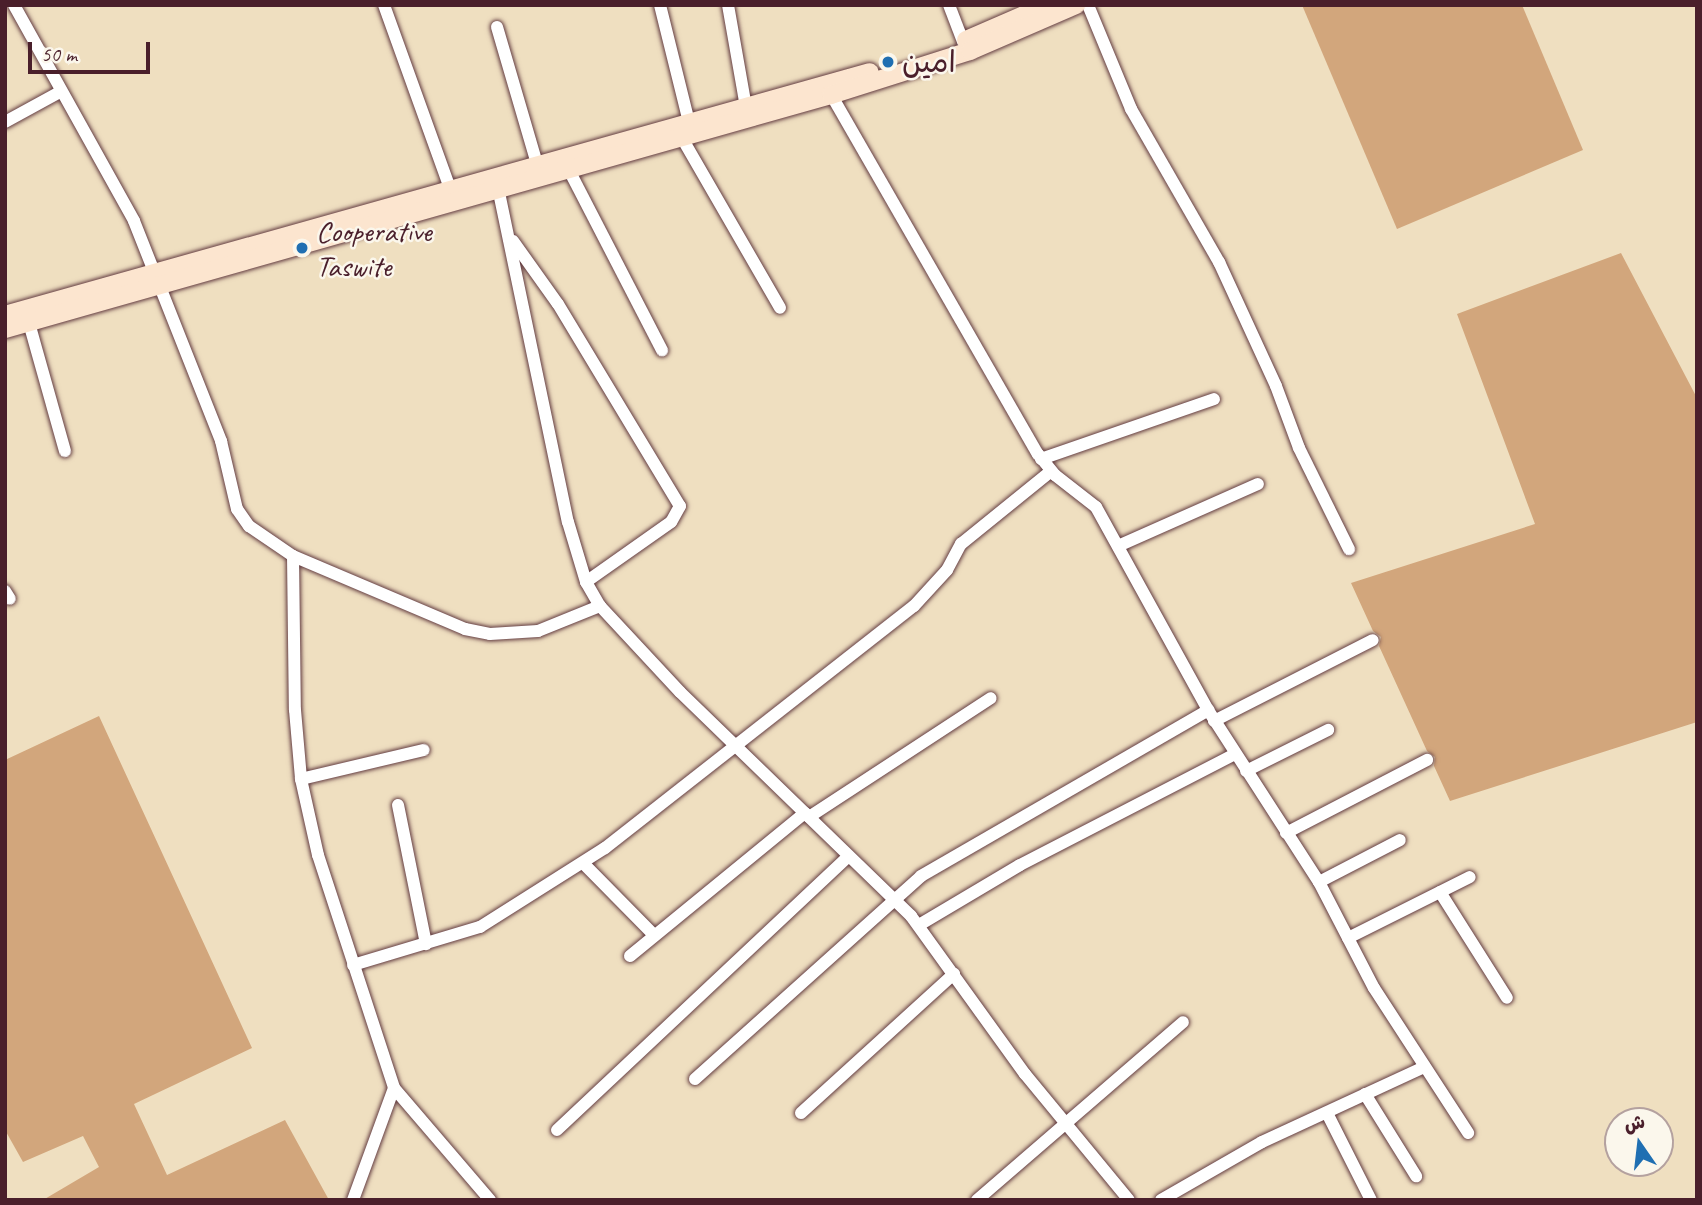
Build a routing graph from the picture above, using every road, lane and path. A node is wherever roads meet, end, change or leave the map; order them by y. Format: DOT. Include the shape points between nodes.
graph roads {
  1 [pos="14,5"];
  2 [pos="384,5"];
  3 [pos="660,5"];
  4 [pos="728,5"];
  5 [pos="949,5"];
  6 [pos="1047,5"];
  7 [pos="1076,5"];
  8 [pos="1088,5"];
  9 [pos="497,27"];
  10 [pos="962,41"];
  11 [pos="828,89"];
  12 [pos="60,92"];
  13 [pos="746,107"];
  14 [pos="5,121"];
  15 [pos="686,130"];
  16 [pos="537,164"];
  17 [pos="569,170"];
  18 [pos="497,183"];
  19 [pos="450,188"];
  20 [pos="510,237"];
  21 [pos="159,279"];
  22 [pos="780,307"];
  23 [pos="5,314"];
  24 [pos="29,323"];
  25 [pos="5,329"];
  26 [pos="662,350"];
  27 [pos="1214,399"];
  28 [pos="65,451"];
  29 [pos="1041,459"];
  30 [pos="1051,471"];
  31 [pos="1258,484"];
  32 [pos="1118,546"];
  33 [pos="1349,549"];
  34 [pos="293,556"];
  35 [pos="586,582"];
  36 [pos="600,606"];
  37 [pos="1373,640"];
  38 [pos="991,698"];
  39 [pos="1211,715"];
  40 [pos="1328,730"];
  41 [pos="736,746"];
  42 [pos="424,751"];
  43 [pos="1235,754"];
  44 [pos="1427,760"];
  45 [pos="1246,771"];
  46 [pos="302,779"];
  47 [pos="398,805"];
  48 [pos="807,815"];
  49 [pos="1286,833"];
  50 [pos="1400,840"];
  51 [pos="849,856"];
  52 [pos="583,863"];
  53 [pos="1470,877"];
  54 [pos="1319,882"];
  55 [pos="1440,892"];
  56 [pos="895,900"];
  57 [pos="919,925"];
  58 [pos="654,935"];
  59 [pos="1348,938"];
  60 [pos="426,944"];
  61 [pos="630,956"];
  62 [pos="354,965"];
  63 [pos="954,974"];
  64 [pos="1507,998"];
  65 [pos="1183,1022"];
  66 [pos="1424,1067"];
  67 [pos="695,1079"];
  68 [pos="394,1088"];
  69 [pos="1365,1094"];
  70 [pos="801,1113"];
  71 [pos="1327,1113"];
  72 [pos="1064,1123"];
  73 [pos="557,1130"];
  74 [pos="1468,1133"];
  75 [pos="1416,1176"];
  76 [pos="353,1200"];
  77 [pos="490,1200"];
  78 [pos="977,1200"];
  79 [pos="1129,1200"];
  80 [pos="1161,1200"];
  81 [pos="1371,1200"];
  1 -- 12 [label="street"];
  2 -- 19 [label="street"];
  3 -- 15 [label="street"];
  4 -- 13 [label="street"];
  5 -- 10 [label="street"];
  6 -- 10 [label="main road"];
  7 -- 11 [label="main road" via="970,51"];
  8 -- 33 [label="street" via="1132,109 1219,262 1299,448"];
  9 -- 16 [label="street"];
  10 -- 11 [label="main road"];
  11 -- 13 [label="main road"];
  11 -- 15 [label="main road"];
  11 -- 29 [label="street"];
  12 -- 14 [label="street"];
  12 -- 21 [label="street" via="134,221"];
  13 -- 15 [label="main road"];
  15 -- 16 [label="main road"];
  15 -- 17 [label="main road"];
  15 -- 22 [label="street"];
  16 -- 18 [label="main road"];
  17 -- 18 [label="main road"];
  17 -- 26 [label="street"];
  18 -- 19 [label="main road"];
  18 -- 20 [label="street"];
  18 -- 21 [label="main road"];
  19 -- 21 [label="main road"];
  20 -- 35 [label="street" via="568,522"];
  20 -- 35 [label="street" via="558,303 680,506 671,522"];
  21 -- 23 [label="main road"];
  21 -- 24 [label="main road"];
  21 -- 34 [label="street" via="220,440 237,509 249,526"];
  24 -- 25 [label="main road"];
  24 -- 28 [label="street"];
  27 -- 29 [label="street"];
  29 -- 30 [label="street"];
  30 -- 32 [label="street" via="1084,493"];
  30 -- 41 [label="street" via="961,544 947,570 914,606"];
  31 -- 32 [label="street"];
  32 -- 39 [label="street"];
  34 -- 36 [label="street" via="465,629 490,634 538,631"];
  34 -- 46 [label="street" via="295,710"];
  35 -- 36 [label="street"];
  36 -- 41 [label="street"];
  37 -- 39 [label="street"];
  38 -- 48 [label="street"];
  39 -- 43 [label="street"];
  39 -- 56 [label="street" via="931,870"];
  40 -- 45 [label="street"];
  41 -- 48 [label="street"];
  41 -- 52 [label="street"];
  42 -- 46 [label="street"];
  43 -- 45 [label="street"];
  43 -- 57 [label="street" via="1020,865"];
  44 -- 49 [label="street"];
  45 -- 49 [label="street"];
  46 -- 62 [label="street" via="318,855"];
  47 -- 60 [label="street"];
  48 -- 51 [label="street"];
  48 -- 58 [label="street"];
  49 -- 54 [label="street"];
  50 -- 54 [label="street"];
  51 -- 56 [label="street"];
  51 -- 73 [label="street"];
  52 -- 58 [label="street"];
  52 -- 60 [label="street" via="481,927"];
  53 -- 55 [label="street"];
  54 -- 59 [label="street"];
  55 -- 59 [label="street"];
  55 -- 64 [label="street"];
  56 -- 57 [label="street"];
  56 -- 67 [label="street"];
  57 -- 63 [label="street"];
  58 -- 61 [label="street"];
  59 -- 66 [label="street"];
  60 -- 62 [label="street"];
  62 -- 68 [label="street"];
  63 -- 70 [label="street"];
  63 -- 72 [label="street"];
  65 -- 72 [label="street"];
  66 -- 69 [label="street"];
  66 -- 74 [label="street"];
  68 -- 76 [label="street"];
  68 -- 77 [label="street"];
  69 -- 71 [label="street"];
  69 -- 75 [label="street"];
  71 -- 80 [label="street" via="1214,1167"];
  71 -- 81 [label="street"];
  72 -- 78 [label="street"];
  72 -- 79 [label="street"];
}
